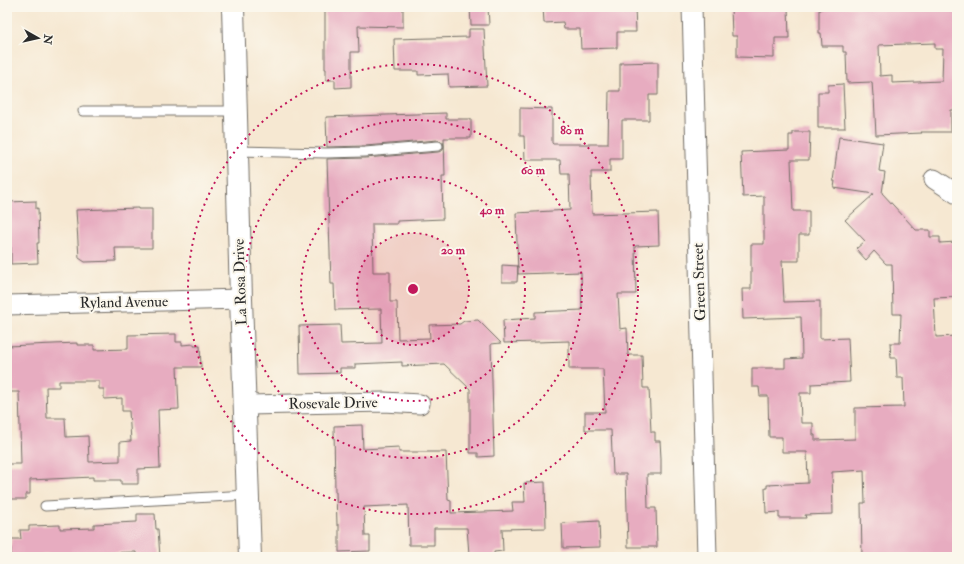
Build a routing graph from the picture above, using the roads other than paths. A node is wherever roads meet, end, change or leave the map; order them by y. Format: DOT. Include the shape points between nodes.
graph roads {
  1 [pos="233,7"];
  2 [pos="692,7"];
  3 [pos="84,111"];
  4 [pos="236,111"];
  5 [pos="438,146"];
  6 [pos="236,151"];
  7 [pos="934,179"];
  8 [pos="957,194"];
  9 [pos="241,299"];
  10 [pos="7,305"];
  11 [pos="420,404"];
  12 [pos="245,405"];
  13 [pos="248,495"];
  14 [pos="45,506"];
  15 [pos="250,557"];
  16 [pos="707,557"];
  1 -- 4 [label="street, La Rosa Drive"];
  2 -- 16 [label="street, Green Street"];
  3 -- 4 [label="lane"];
  4 -- 6 [label="street, La Rosa Drive"];
  5 -- 6 [label="lane" via="326,153"];
  6 -- 9 [label="street, La Rosa Drive"];
  7 -- 8 [label="street"];
  9 -- 10 [label="street, Ryland Avenue"];
  9 -- 12 [label="street, La Rosa Drive"];
  11 -- 12 [label="street, Rosevale Drive" via="384,402"];
  12 -- 13 [label="street, La Rosa Drive"];
  13 -- 14 [label="lane"];
  13 -- 15 [label="street, La Rosa Drive"];
}
